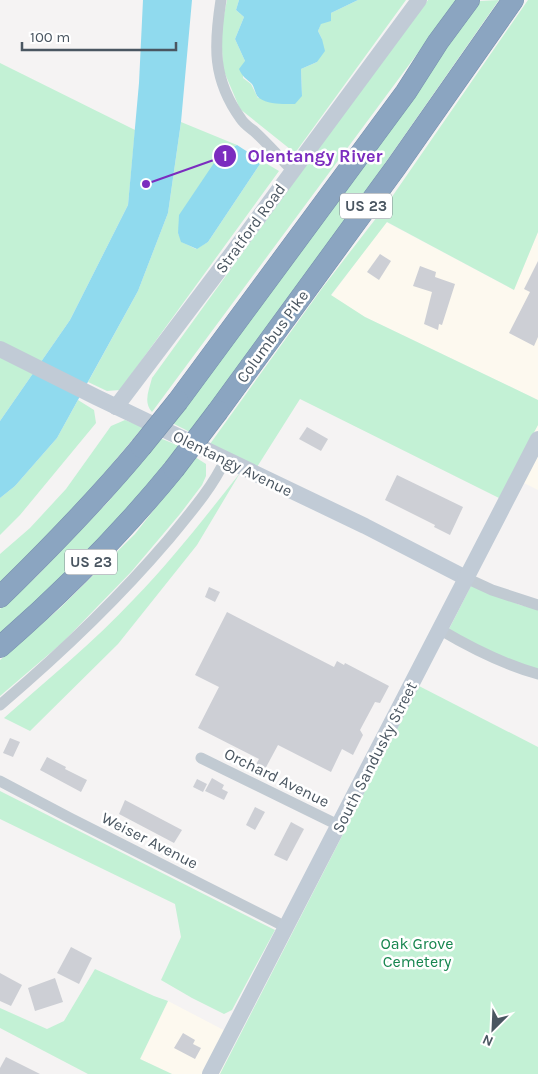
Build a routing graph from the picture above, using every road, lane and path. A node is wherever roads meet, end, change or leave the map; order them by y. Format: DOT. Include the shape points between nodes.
graph roads {
  1 [pos="221,0"];
  2 [pos="419,0"];
  3 [pos="469,0"];
  4 [pos="513,0"];
  5 [pos="293,171"];
  6 [pos="6,352"];
  7 [pos="116,407"];
  8 [pos="538,439"];
  9 [pos="225,460"];
  10 [pos="466,578"];
  11 [pos="0,597"];
  12 [pos="538,605"];
  13 [pos="439,629"];
  14 [pos="0,647"];
  15 [pos="538,674"];
  16 [pos="0,705"];
  17 [pos="201,758"];
  18 [pos="0,781"];
  19 [pos="338,825"];
  20 [pos="286,928"];
  21 [pos="210,1074"];
  1 -- 5 [label="street" via="215,49 231,104 242,121"];
  2 -- 5 [label="street, Stratford Road"];
  3 -- 11 [label="highway, US 23, bridge" via="406,92 178,401 109,485"];
  4 -- 14 [label="highway, Columbus Pike / US 23, bridge" via="396,167 174,469 75,579"];
  5 -- 7 [label="street, Stratford Road"];
  6 -- 7 [label="street, Olentangy Avenue"];
  7 -- 9 [label="street, Olentangy Avenue"];
  8 -- 10 [label="street, South Sandusky Street"];
  9 -- 10 [label="street, Olentangy Avenue"];
  9 -- 16 [label="street" via="207,492 122,591 53,660"];
  10 -- 12 [label="street"];
  10 -- 13 [label="street, South Sandusky Street"];
  13 -- 15 [label="street" via="501,662"];
  13 -- 19 [label="street, South Sandusky Street"];
  17 -- 19 [label="street, Orchard Avenue"];
  18 -- 20 [label="street, Weiser Avenue"];
  19 -- 20 [label="street, South Sandusky Street"];
  20 -- 21 [label="street, South Sandusky Street"];
}
